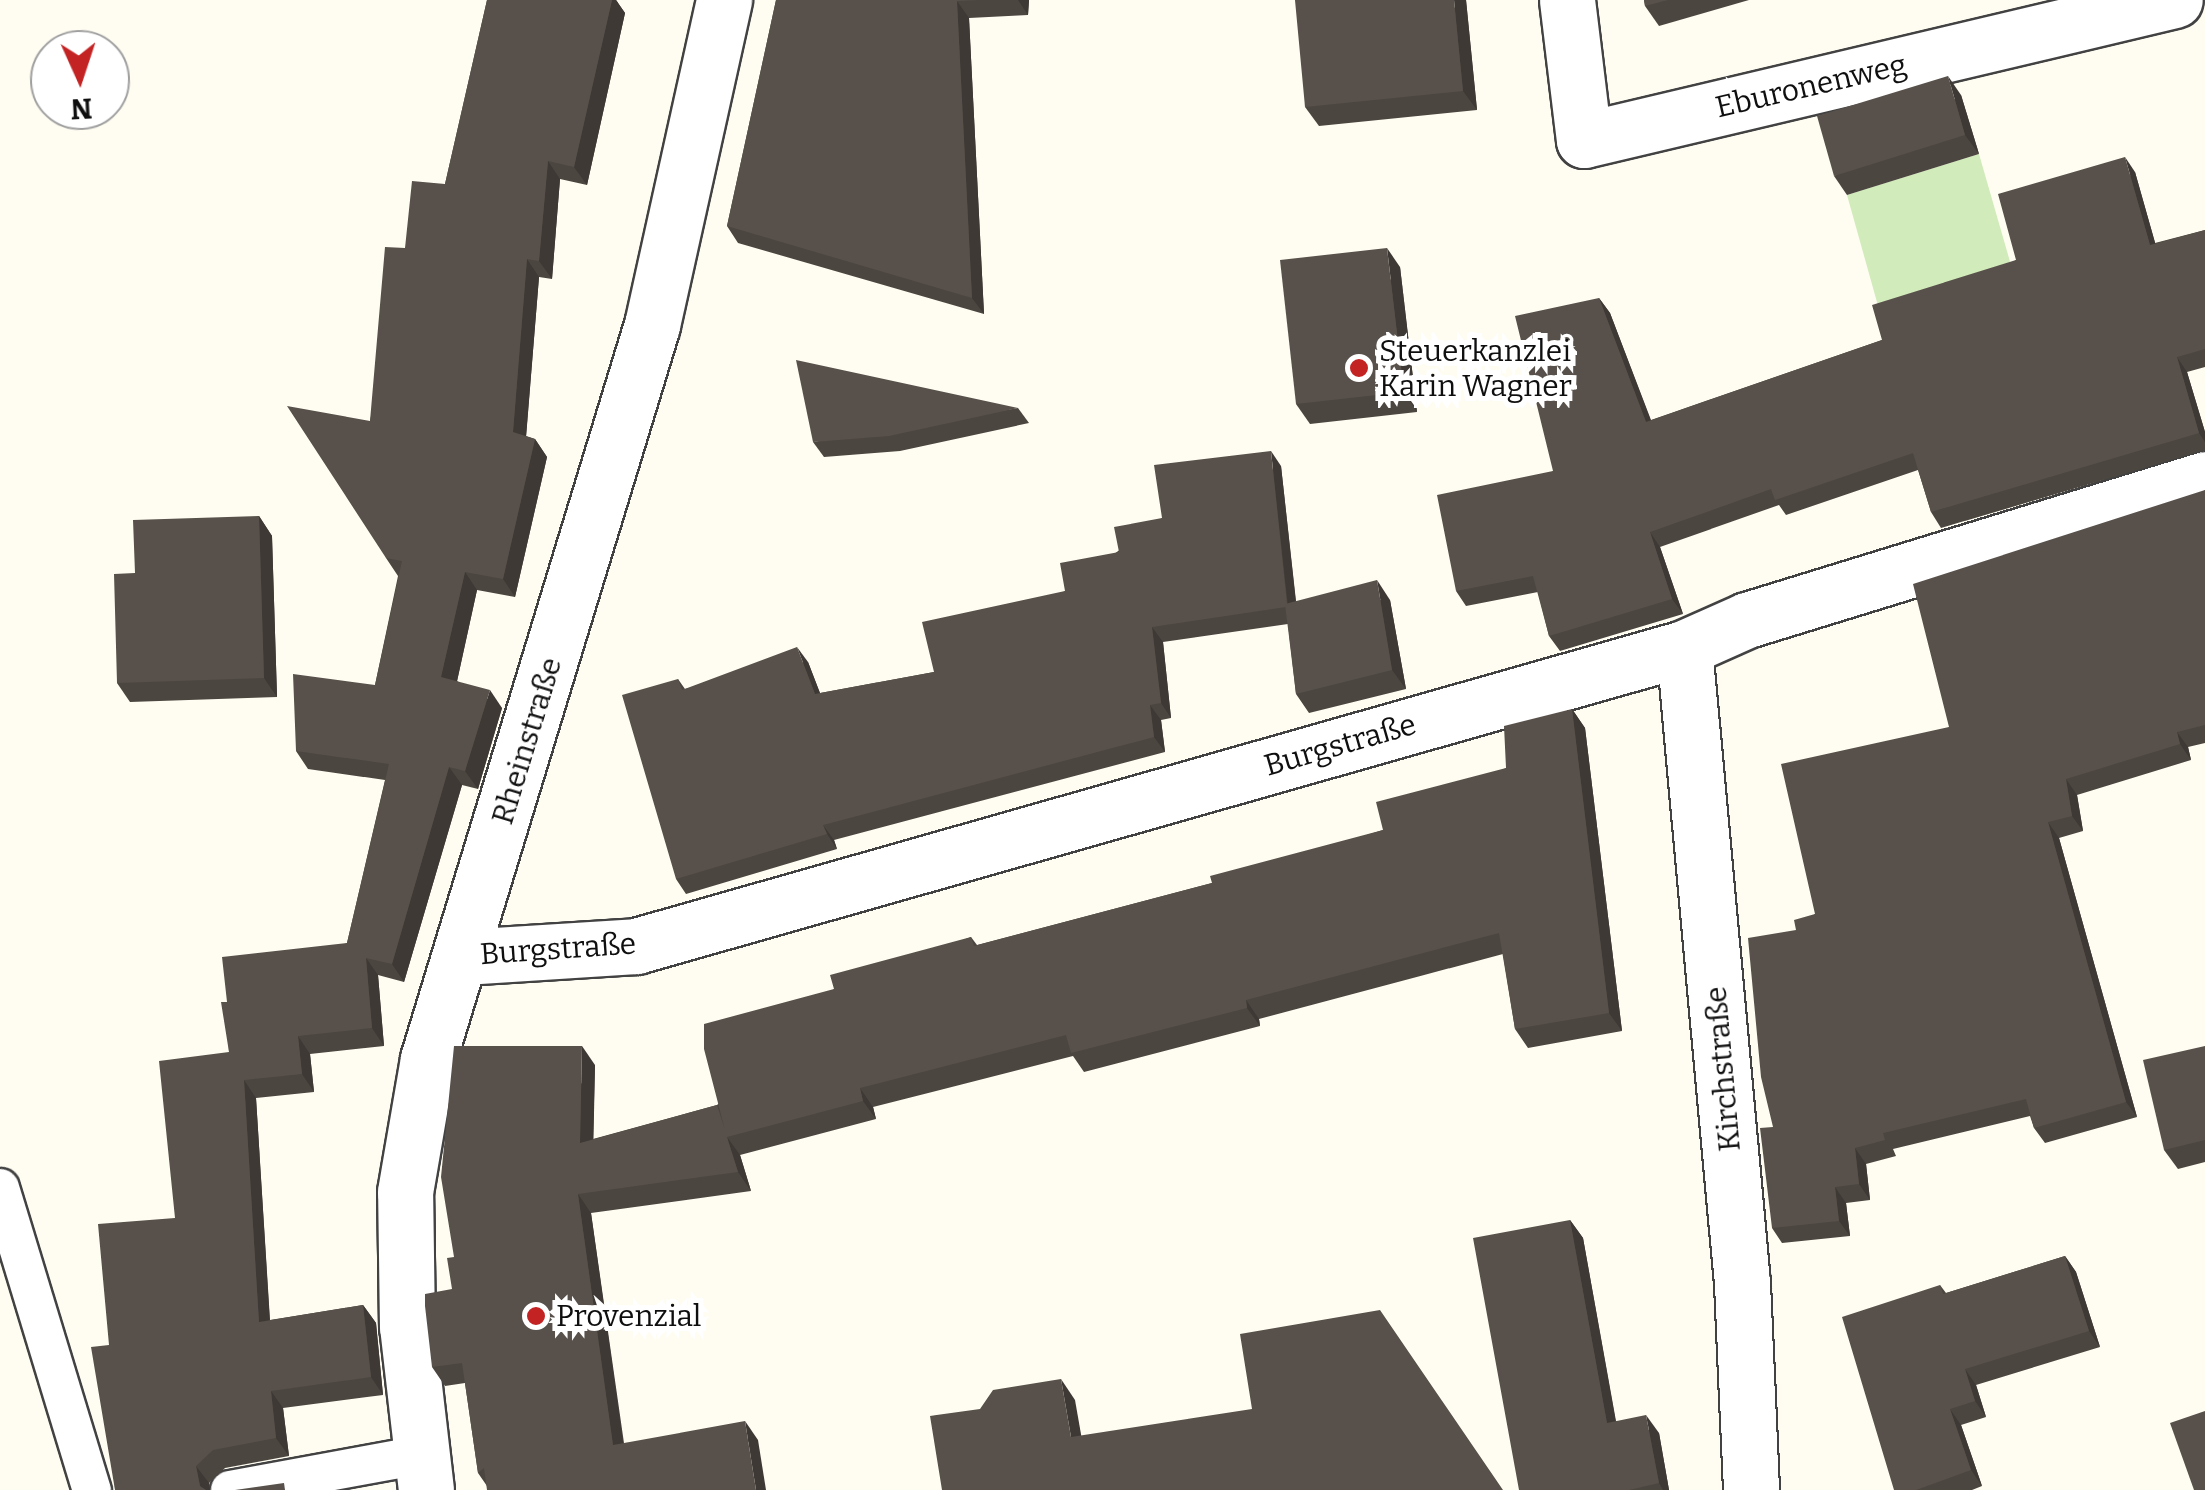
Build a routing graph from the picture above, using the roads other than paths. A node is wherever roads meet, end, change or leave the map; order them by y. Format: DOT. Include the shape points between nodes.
graph roads {
  1 [pos="724,0"];
  2 [pos="1567,0"];
  3 [pos="2175,0"];
  4 [pos="2205,479"];
  5 [pos="1684,648"];
  6 [pos="463,957"];
  7 [pos="0,1188"];
  8 [pos="423,1473"];
  9 [pos="92,1490"];
  10 [pos="230,1490"];
  11 [pos="1750,1490"];
  1 -- 6 [label="street, Rheinstraße" via="652,325"];
  2 -- 3 [label="street, Eburonenweg" via="1584,140"];
  4 -- 5 [label="street, Burgstraße" via="1747,620"];
  5 -- 6 [label="street, Burgstraße" via="636,946"];
  5 -- 11 [label="street, Kirchstraße" via="1742,1283"];
  6 -- 8 [label="street, Rheinstraße" via="428,1059 405,1192 408,1327"];
  7 -- 9 [label="lane"];
  8 -- 10 [label="lane" via="365,1462"];
}
